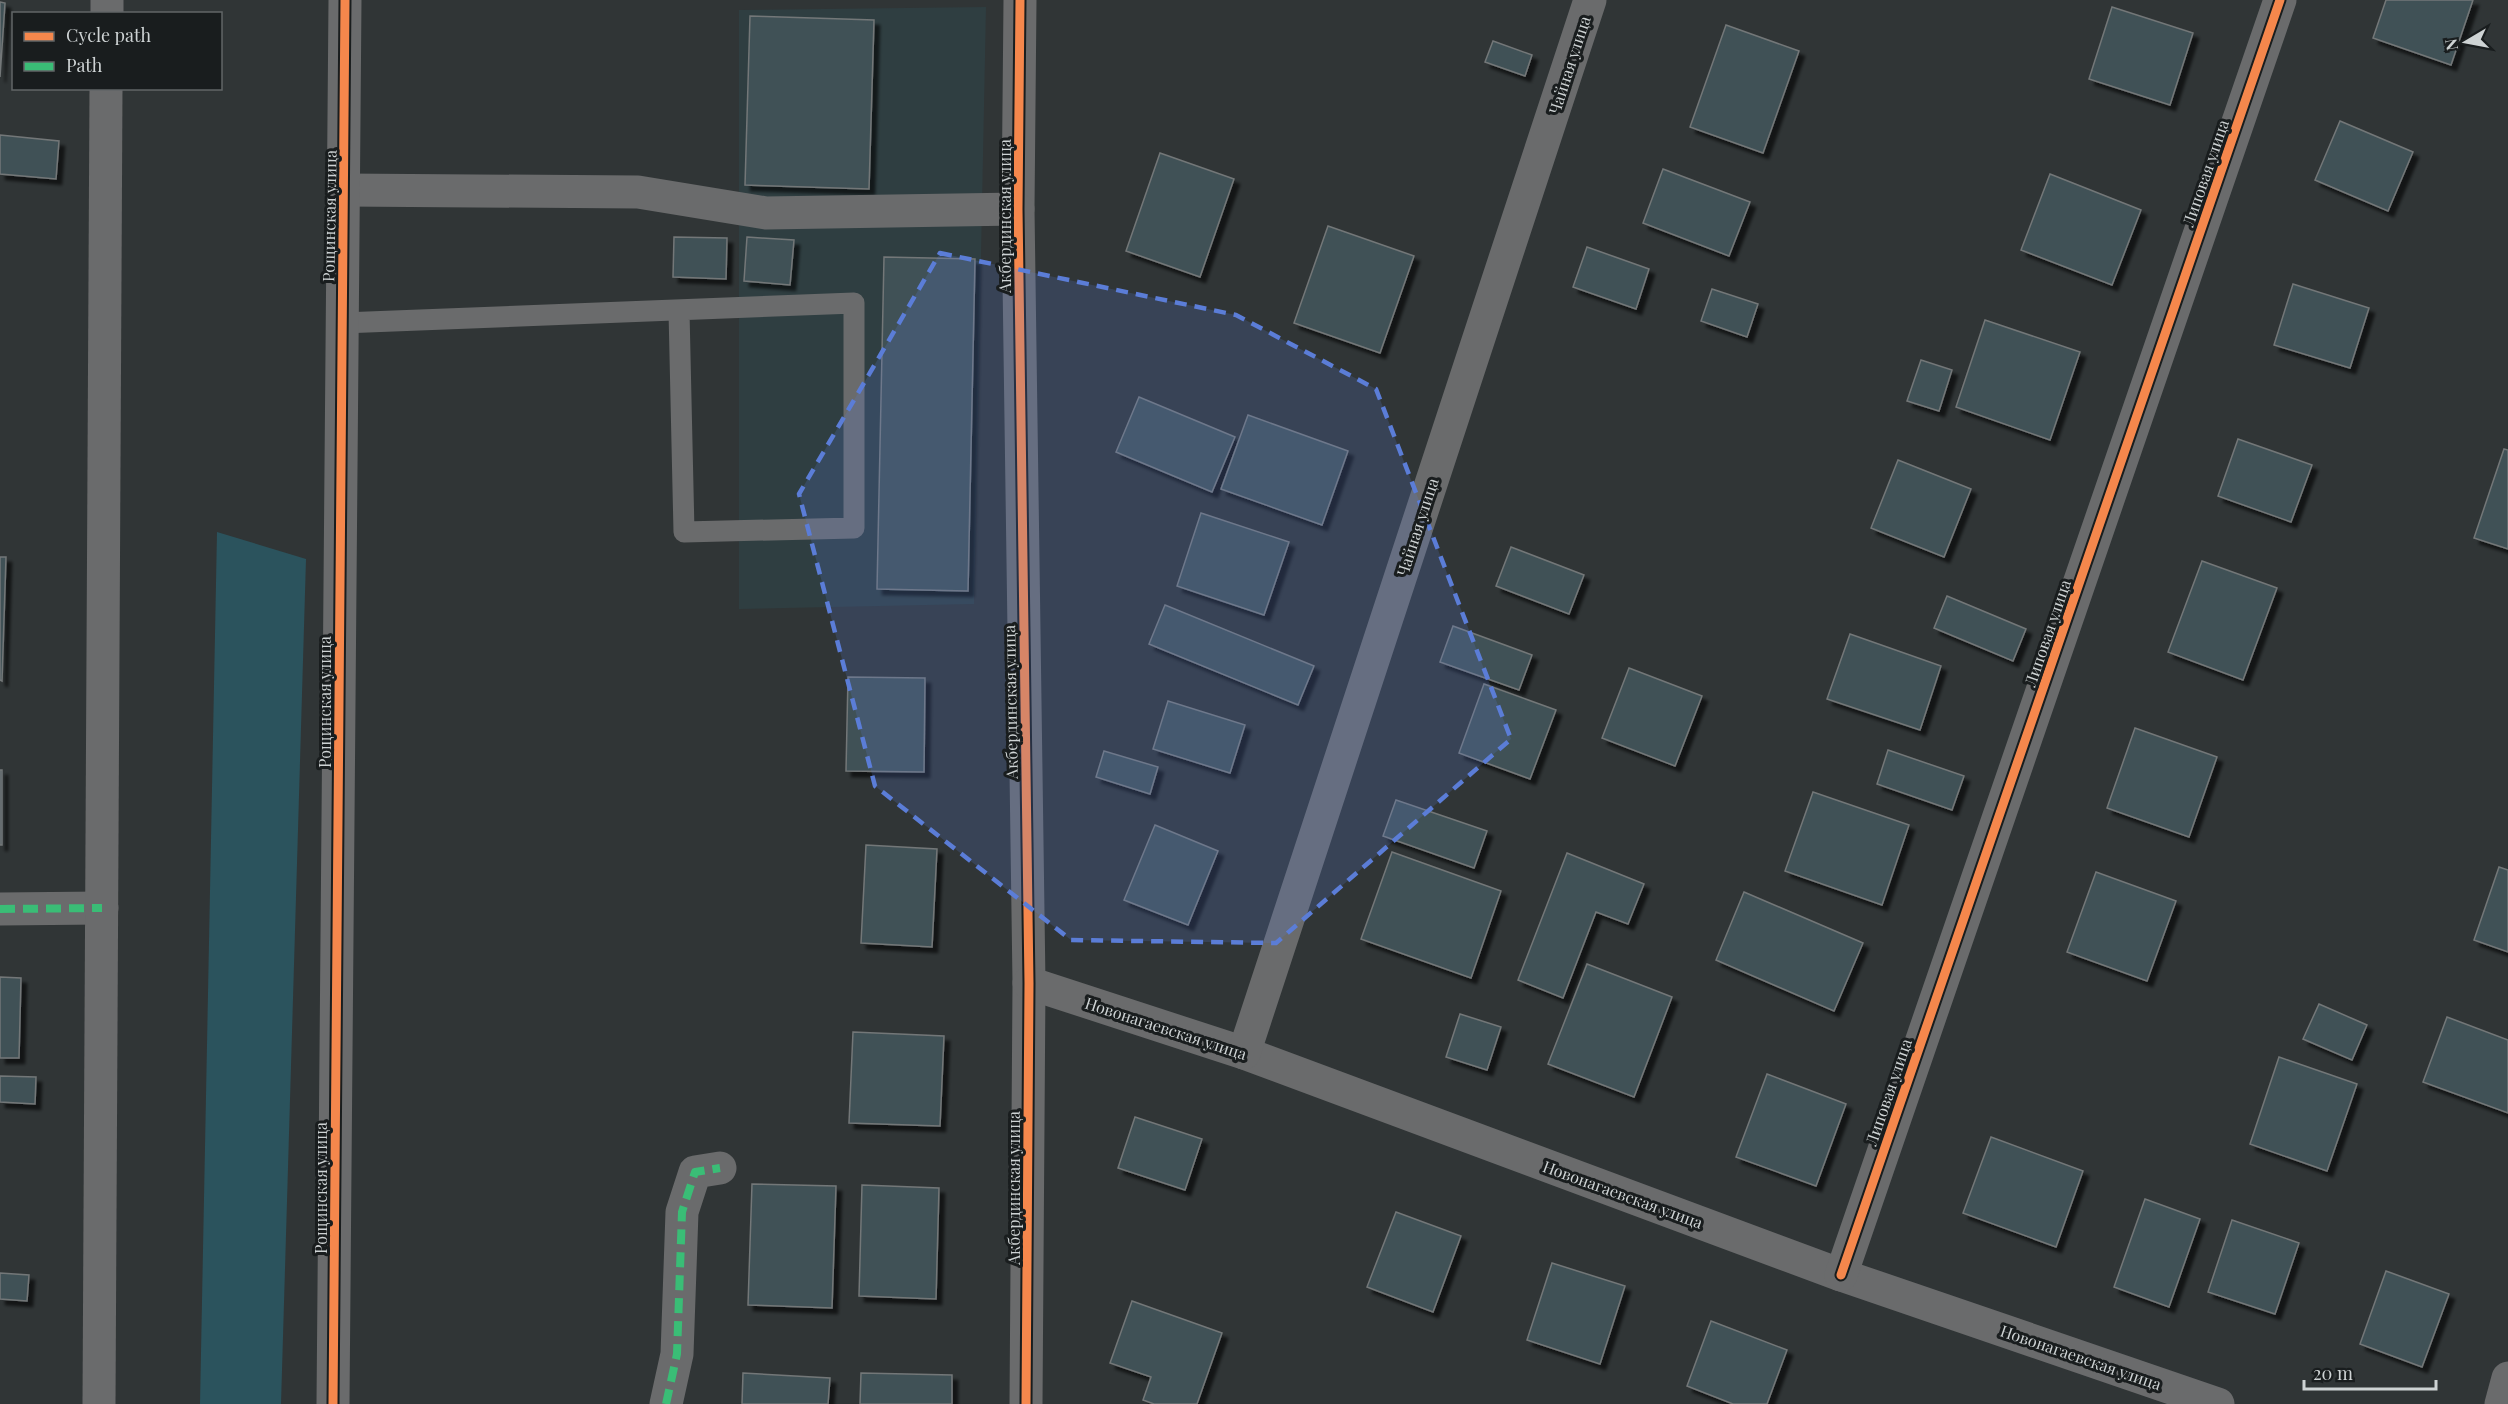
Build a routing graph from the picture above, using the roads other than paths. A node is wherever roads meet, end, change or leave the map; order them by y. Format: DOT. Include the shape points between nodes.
graph roads {
  1 [pos="345,0"];
  2 [pos="1020,0"];
  3 [pos="1590,0"];
  4 [pos="2280,0"];
  5 [pos="106,90"];
  6 [pos="344,190"];
  7 [pos="1018,210"];
  8 [pos="679,311"];
  9 [pos="342,323"];
  10 [pos="102,908"];
  11 [pos="0,909"];
  12 [pos="1029,983"];
  13 [pos="1244,1053"];
  14 [pos="720,1168"];
  15 [pos="1842,1275"];
  16 [pos="2508,1378"];
  17 [pos="99,1404"];
  18 [pos="333,1404"];
  19 [pos="666,1404"];
  20 [pos="1026,1404"];
  21 [pos="2218,1404"];
  22 [pos="2501,1404"];
  1 -- 6 [label="street, Рощинская улица"];
  2 -- 7 [label="street, Акбердинская улица"];
  3 -- 13 [label="street, Чайная улица"];
  4 -- 15 [label="street, Липовая улица"];
  5 -- 10 [label="street"];
  6 -- 7 [label="street" via="638,192 766,213"];
  6 -- 9 [label="street, Рощинская улица"];
  7 -- 12 [label="street, Акбердинская улица"];
  8 -- 8 [label="lane" via="854,303 854,528 684,532"];
  8 -- 9 [label="lane"];
  9 -- 18 [label="street, Рощинская улица"];
  10 -- 11 [label="street"];
  10 -- 17 [label="street"];
  12 -- 13 [label="street, Новонагаевская улица"];
  12 -- 20 [label="street, Акбердинская улица"];
  13 -- 15 [label="street, Новонагаевская улица"];
  14 -- 19 [label="street" via="695,1173 682,1212 677,1354"];
  15 -- 21 [label="street, Новонагаевская улица"];
  16 -- 22 [label="street"];
}
